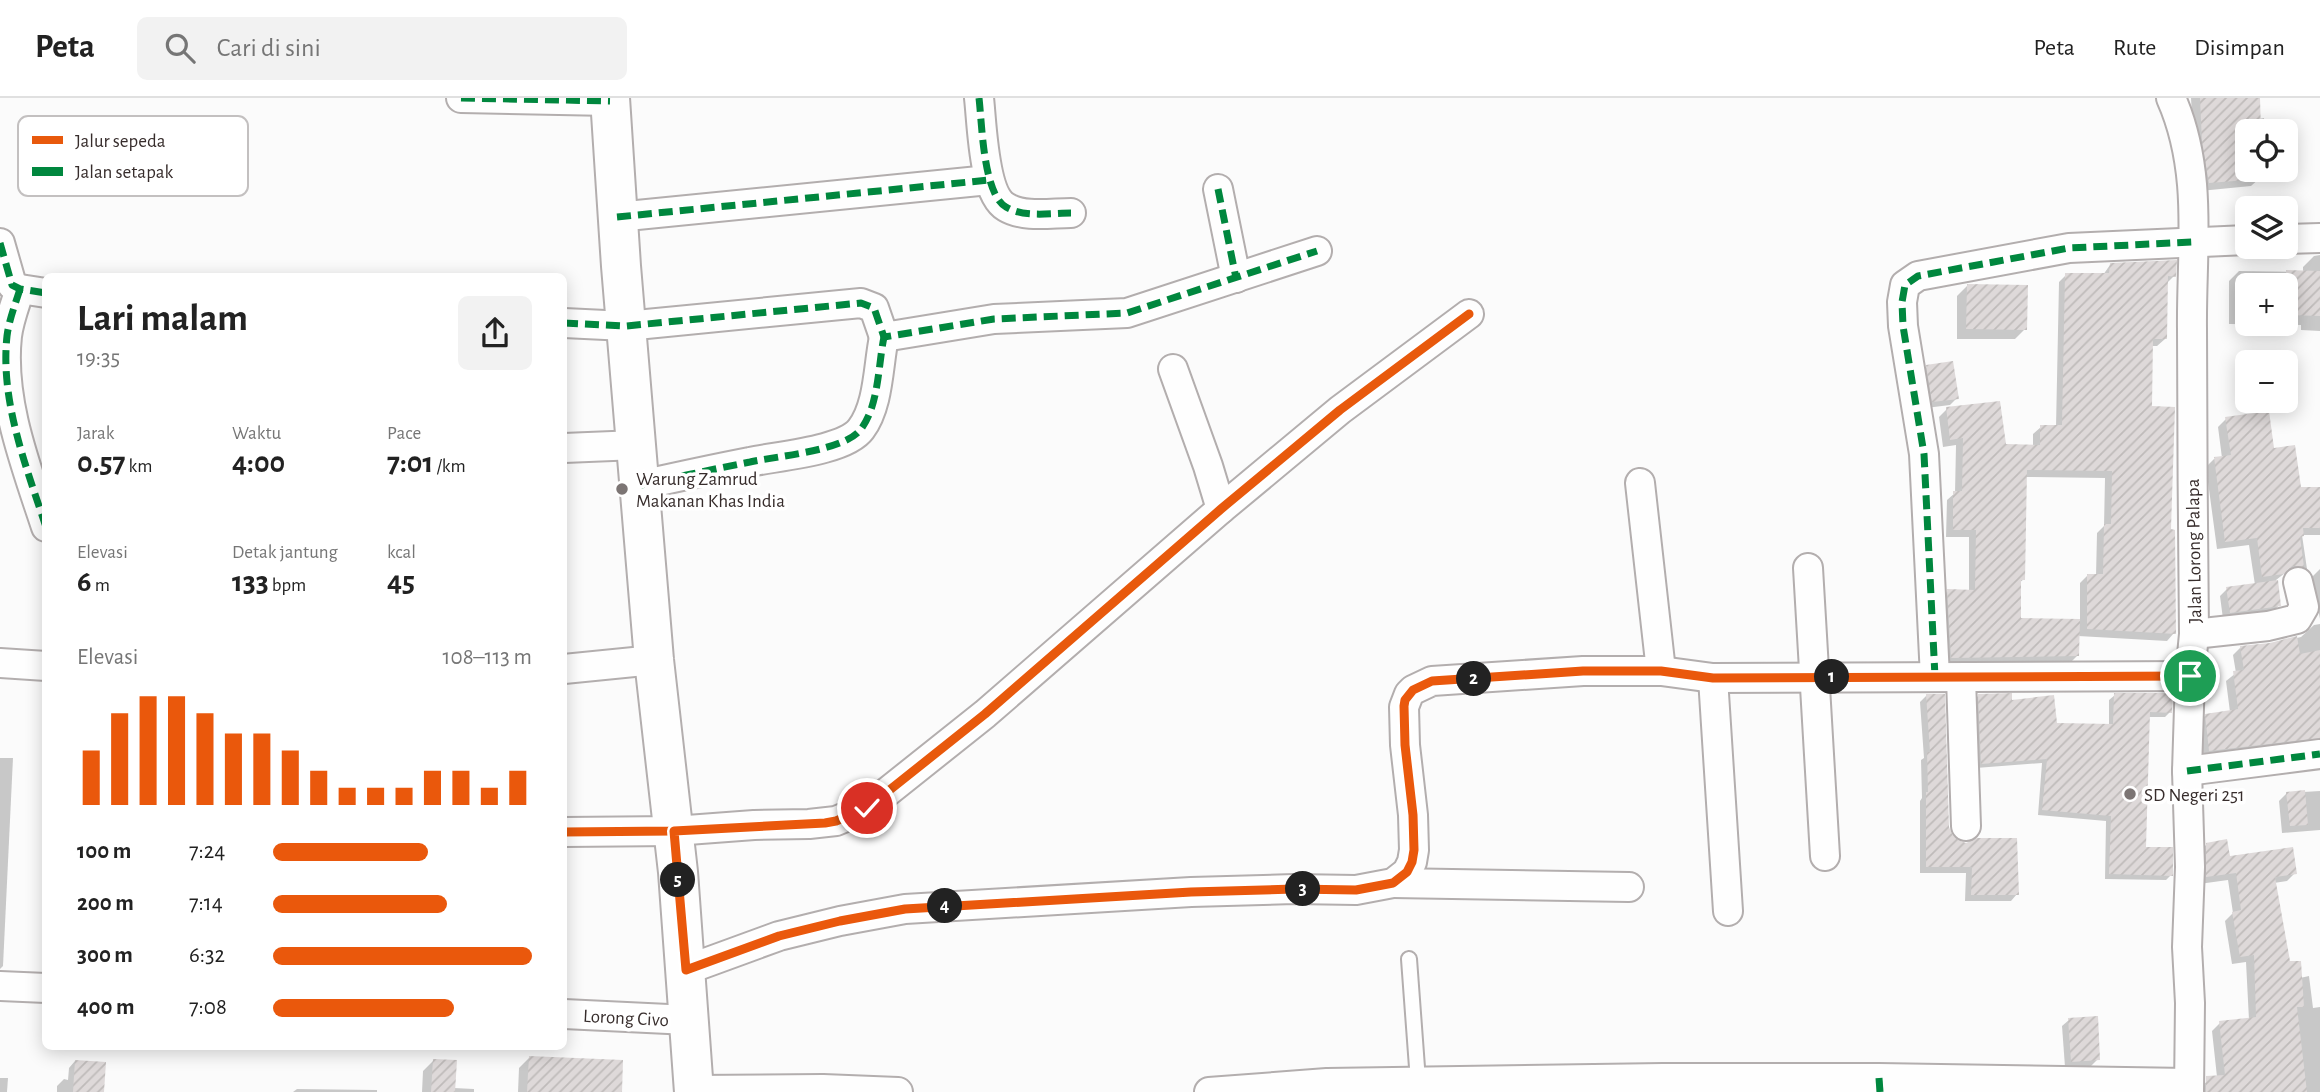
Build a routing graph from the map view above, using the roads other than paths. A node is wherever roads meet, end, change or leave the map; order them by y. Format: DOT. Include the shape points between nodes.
graph roads {
  1 [pos="461,98"];
  2 [pos="979,98"];
  3 [pos="2171,98"];
  4 [pos="610,99"];
  5 [pos="989,180"];
  6 [pos="1218,189"];
  7 [pos="1071,213"];
  8 [pos="617,217"];
  9 [pos="2320,238"];
  10 [pos="2298,239"];
  11 [pos="2235,240"];
  12 [pos="2193,242"];
  13 [pos="0,243"];
  14 [pos="1317,251"];
  15 [pos="1236,278"];
  16 [pos="33,291"];
  17 [pos="1469,314"];
  18 [pos="567,323"];
  19 [pos="626,326"];
  20 [pos="884,337"];
  21 [pos="1173,369"];
  22 [pos="637,444"];
  23 [pos="567,448"];
  24 [pos="1640,483"];
  25 [pos="641,485"];
  26 [pos="1221,509"];
  27 [pos="42,514"];
  28 [pos="1808,568"];
  29 [pos="2298,582"];
  30 [pos="2194,634"];
  31 [pos="654,660"];
  32 [pos="0,663"];
  33 [pos="42,666"];
  34 [pos="567,670"];
  35 [pos="1661,671"];
  36 [pos="2190,676"];
  37 [pos="1815,677"];
  38 [pos="1713,678"];
  39 [pos="1948,678"];
  40 [pos="2320,754"];
  41 [pos="2187,771"];
  42 [pos="1966,827"];
  43 [pos="674,831"];
  44 [pos="567,832"];
  45 [pos="1825,856"];
  46 [pos="1393,883"];
  47 [pos="1629,887"];
  48 [pos="1728,911"];
  49 [pos="1409,959"];
  50 [pos="686,970"];
  51 [pos="0,986"];
  52 [pos="42,988"];
  53 [pos="567,1014"];
  54 [pos="689,1020"];
  55 [pos="1419,1081"];
  56 [pos="1746,1085"];
  57 [pos="1879,1085"];
  58 [pos="2188,1087"];
  59 [pos="694,1091"];
  60 [pos="898,1092"];
  61 [pos="1209,1092"];
  1 -- 4 [label="street"];
  2 -- 5 [label="street"];
  3 -- 12 [label="street, Jalan Lorong Palapa" via="2182,125 2192,178"];
  4 -- 8 [label="main road"];
  5 -- 7 [label="street" via="998,202 1008,209"];
  5 -- 8 [label="street"];
  6 -- 15 [label="street"];
  8 -- 19 [label="main road"];
  9 -- 10 [label="street"];
  11 -- 12 [label="street"];
  12 -- 30 [label="street, Jalan Lorong Palapa"];
  12 -- 39 [label="street" via="2069,248 1918,276 1905,285 1903,326 1924,454"];
  13 -- 16 [label="street" via="10,282"];
  14 -- 15 [label="street"];
  15 -- 20 [label="street" via="1127,313 994,319"];
  16 -- 27 [label="street" via="7,337 8,383 14,420"];
  17 -- 26 [label="street" via="1340,410"];
  18 -- 19 [label="street"];
  19 -- 20 [label="street" via="861,303 874,307"];
  19 -- 22 [label="main road"];
  20 -- 25 [label="street" via="872,406 856,435 800,453"];
  21 -- 26 [label="street"];
  22 -- 23 [label="street"];
  22 -- 25 [label="main road"];
  24 -- 35 [label="street"];
  25 -- 31 [label="main road"];
  26 -- 43 [label="street" via="985,714 867,808 825,823"];
  28 -- 37 [label="street"];
  29 -- 30 [label="street" via="2304,607 2297,619"];
  30 -- 36 [label="street, Jalan Lorong Palapa"];
  31 -- 34 [label="street"];
  31 -- 43 [label="main road"];
  32 -- 33 [label="street"];
  35 -- 38 [label="street"];
  35 -- 46 [label="street" via="1432,681 1413,690 1405,700 1403,717 1414,850 1407,872"];
  36 -- 39 [label="street"];
  36 -- 41 [label="street, Jalan Lorong Palapa"];
  37 -- 38 [label="street"];
  37 -- 39 [label="street"];
  37 -- 45 [label="street"];
  38 -- 48 [label="street"];
  39 -- 42 [label="street"];
  40 -- 41 [label="street"];
  41 -- 58 [label="street, Jalan Lorong Palapa"];
  43 -- 44 [label="street"];
  43 -- 50 [label="main road"];
  46 -- 47 [label="street"];
  46 -- 50 [label="street" via="1356,890 1191,892 905,909 779,936"];
  49 -- 55 [label="lane"];
  50 -- 54 [label="main road"];
  51 -- 52 [label="street"];
  53 -- 54 [label="street, Lorong Civo"];
  54 -- 59 [label="main road"];
  55 -- 56 [label="street"];
  55 -- 61 [label="street"];
  56 -- 57 [label="street"];
  57 -- 58 [label="street"];
  59 -- 60 [label="street" via="811,1088"];
}
